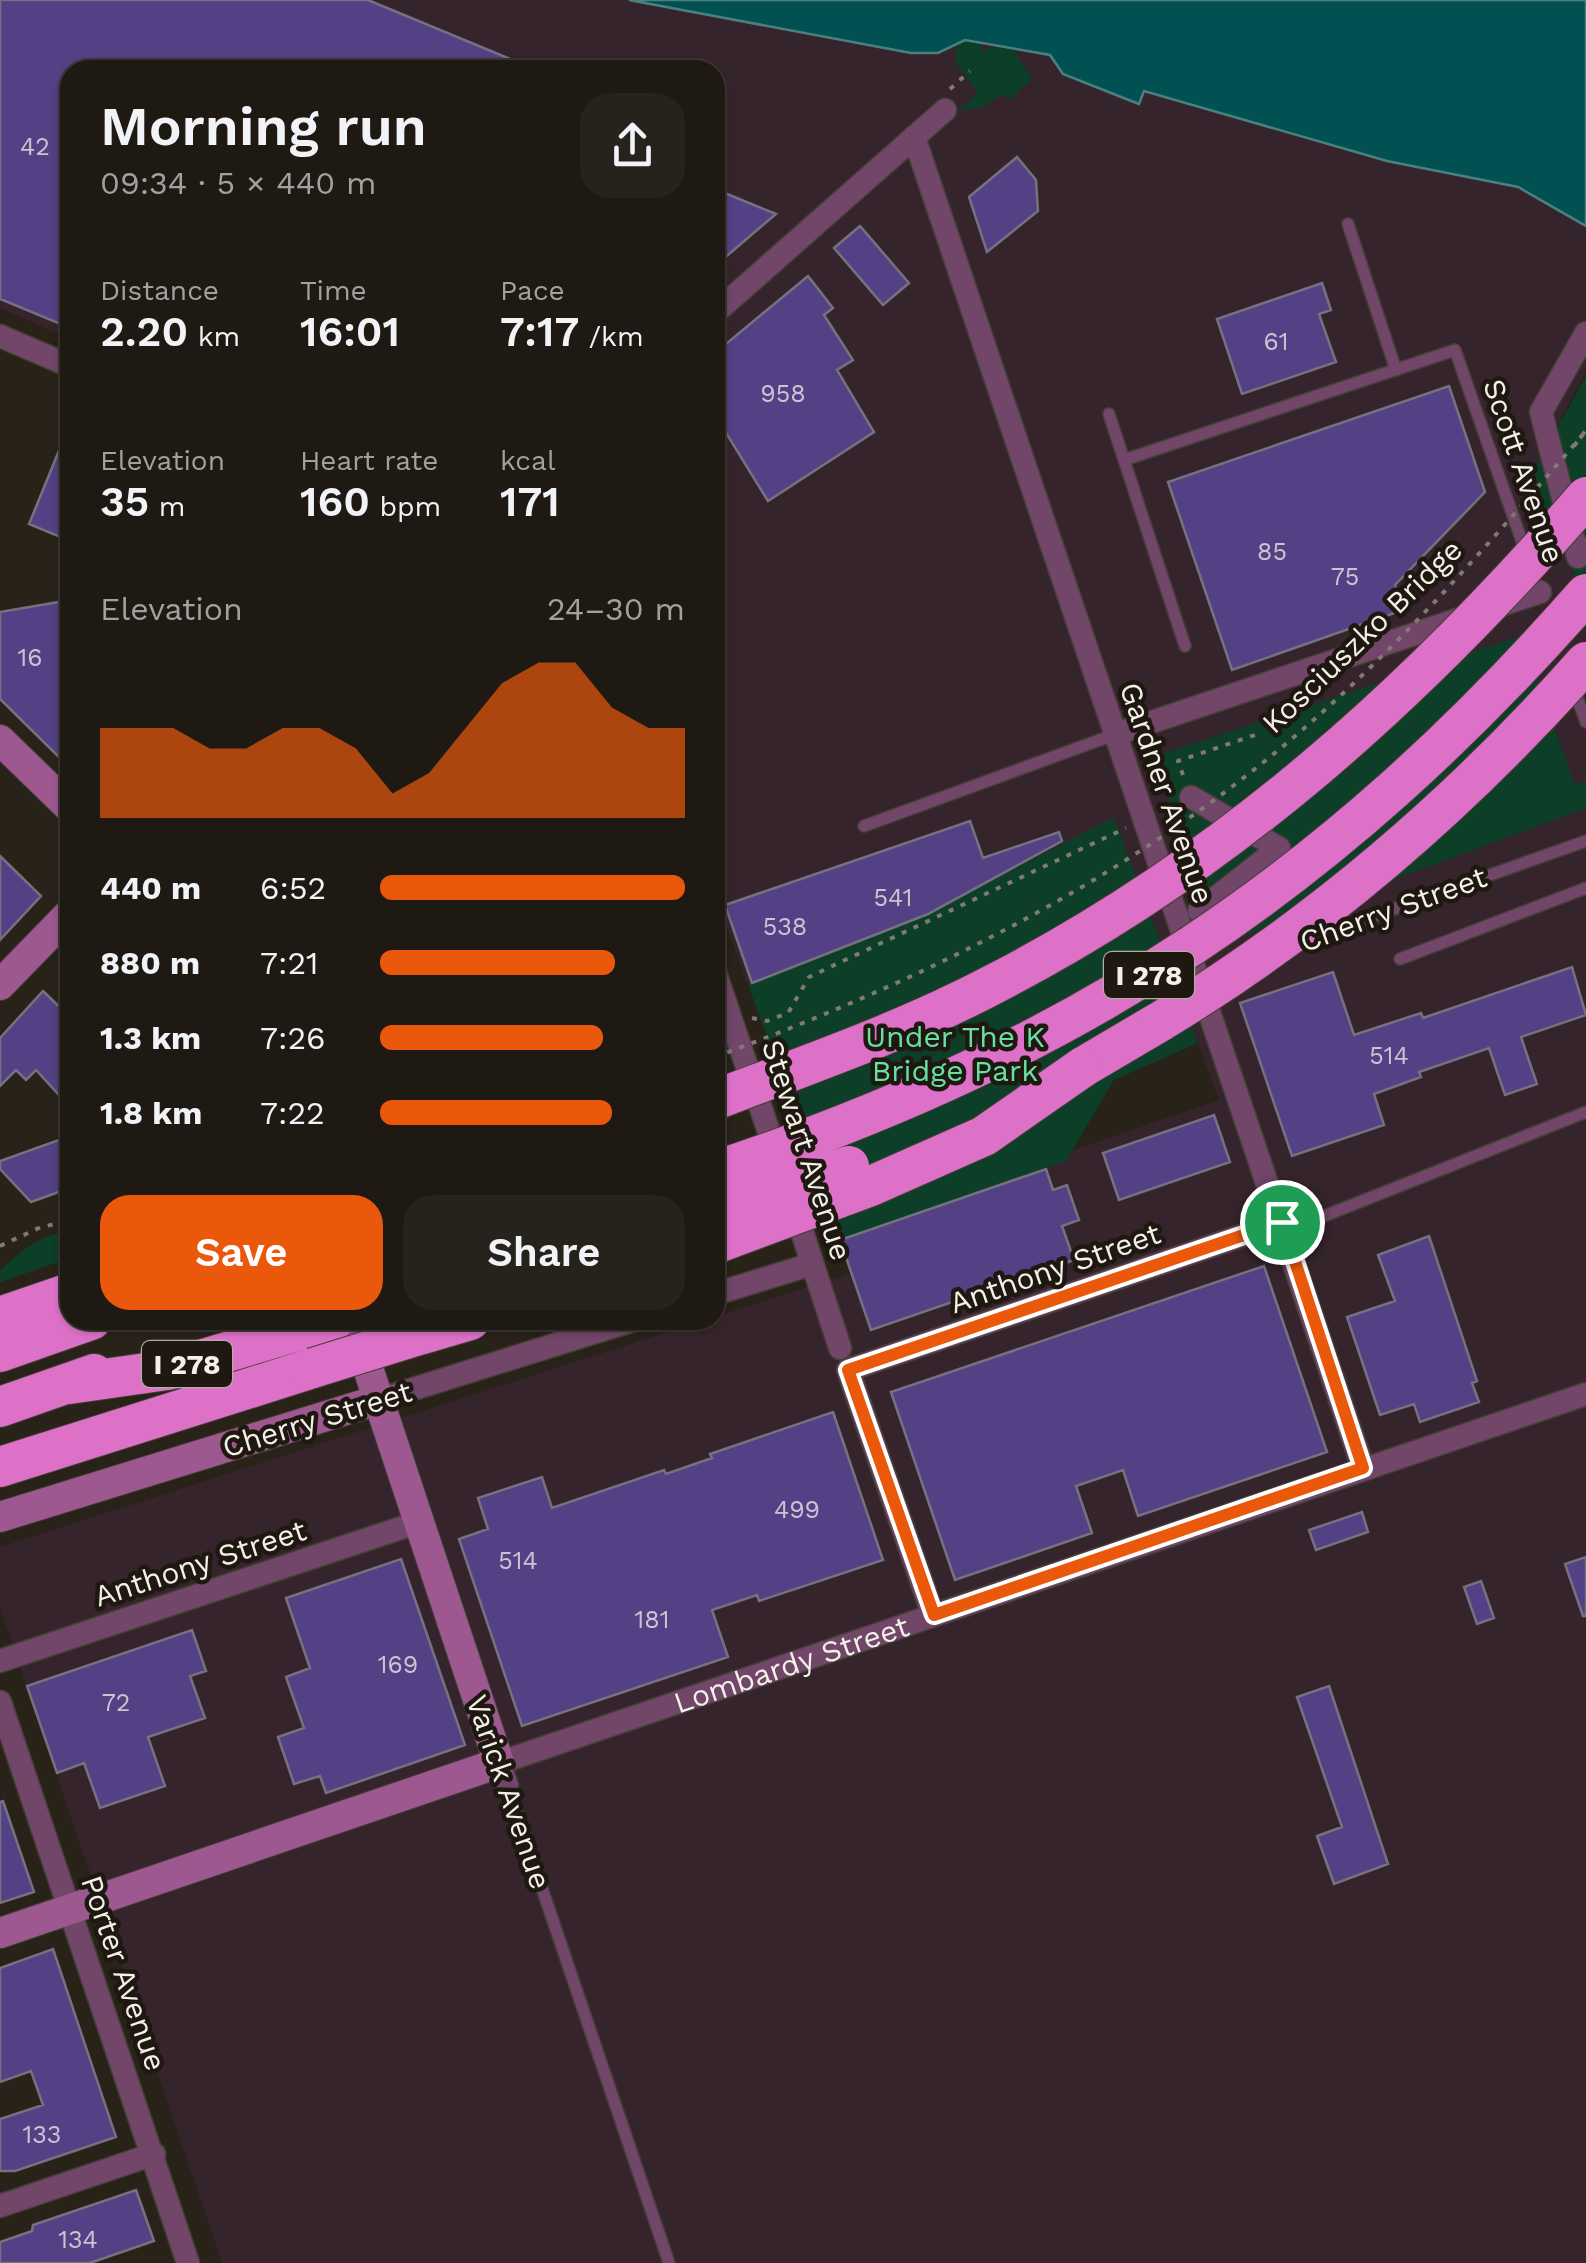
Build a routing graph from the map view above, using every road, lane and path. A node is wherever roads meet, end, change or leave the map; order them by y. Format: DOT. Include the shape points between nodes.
graph roads {
  1 [pos="945,110"];
  2 [pos="914,137"];
  3 [pos="1348,224"];
  4 [pos="725,303"];
  5 [pos="1586,333"];
  6 [pos="0,336"];
  7 [pos="60,362"];
  8 [pos="1396,370"];
  9 [pos="1108,414"];
  10 [pos="1586,432"];
  11 [pos="1124,460"];
  12 [pos="1586,497"];
  13 [pos="1586,549"];
  14 [pos="1586,594"];
  15 [pos="1544,604"];
  16 [pos="1185,646"];
  17 [pos="1571,660"];
  18 [pos="1586,722"];
  19 [pos="1261,733"];
  20 [pos="1116,734"];
  21 [pos="0,740"];
  22 [pos="1192,797"];
  23 [pos="60,798"];
  24 [pos="864,826"];
  25 [pos="1128,828"];
  26 [pos="1586,840"];
  27 [pos="1586,888"];
  28 [pos="1199,911"];
  29 [pos="60,923"];
  30 [pos="1293,944"];
  31 [pos="1400,959"];
  32 [pos="1199,978"];
  33 [pos="0,984"];
  34 [pos="725,1000"];
  35 [pos="733,1023"];
  36 [pos="848,1048"];
  37 [pos="725,1054"];
  38 [pos="1083,1067"];
  39 [pos="725,1081"];
  40 [pos="725,1096"];
  41 [pos="1586,1112"];
  42 [pos="725,1167"];
  43 [pos="725,1207"];
  44 [pos="60,1223"];
  45 [pos="1283,1227"];
  46 [pos="725,1240"];
  47 [pos="0,1246"];
  48 [pos="812,1264"];
  49 [pos="725,1291"];
  50 [pos="60,1296"];
  51 [pos="0,1317"];
  52 [pos="63,1330"];
  53 [pos="212,1330"];
  54 [pos="301,1330"];
  55 [pos="355,1330"];
  56 [pos="438,1330"];
  57 [pos="602,1330"];
  58 [pos="840,1348"];
  59 [pos="0,1352"];
  60 [pos="69,1384"];
  61 [pos="1586,1394"];
  62 [pos="378,1400"];
  63 [pos="0,1407"];
  64 [pos="0,1467"];
  65 [pos="1363,1468"];
  66 [pos="0,1517"];
  67 [pos="419,1522"];
  68 [pos="934,1615"];
  69 [pos="0,1661"];
  70 [pos="0,1702"];
  71 [pos="503,1774"];
  72 [pos="70,1910"];
  73 [pos="0,1933"];
  74 [pos="154,2154"];
  75 [pos="0,2206"];
  76 [pos="188,2263"];
  77 [pos="669,2263"];
  1 -- 2 [label="street"];
  2 -- 4 [label="street"];
  2 -- 20 [label="street, Gardner Avenue"];
  3 -- 8 [label="lane"];
  5 -- 13 [label="street" via="1540,412 1578,557"];
  6 -- 7 [label="street"];
  8 -- 11 [label="lane"];
  8 -- 15 [label="lane, Scott Avenue" via="1455,350"];
  9 -- 11 [label="lane"];
  10 -- 37 [label="path, Kosciuszko Bridge, bridge" via="1338,699 1170,832 1058,903 936,968"];
  11 -- 16 [label="lane"];
  12 -- 36 [label="highway, I 278, bridge" via="1441,657 1234,836 1030,965"];
  14 -- 42 [label="highway, I 278, bridge" via="1494,696 1380,806 1166,964 962,1076"];
  15 -- 17 [label="lane, Scott Avenue"];
  15 -- 20 [label="street"];
  17 -- 18 [label="lane, Scott Avenue"];
  17 -- 38 [label="highway, I 278, bridge" via="1480,774 1374,870 1220,984"];
  19 -- 22 [label="path" via="1178,762"];
  20 -- 24 [label="lane"];
  20 -- 32 [label="street, Gardner Avenue"];
  21 -- 23 [label="main road"];
  22 -- 28 [label="street" via="1279,848"];
  25 -- 35 [label="path" via="808,977 788,1013"];
  26 -- 30 [label="lane, Cherry Street"];
  27 -- 31 [label="lane"];
  29 -- 33 [label="main road"];
  30 -- 32 [label="street, Cherry Street"];
  32 -- 45 [label="street, Gardner Avenue"];
  34 -- 35 [label="street, Stewart Avenue"];
  35 -- 48 [label="street, Stewart Avenue"];
  36 -- 39 [label="highway, bridge"];
  36 -- 40 [label="highway, I 278, bridge"];
  38 -- 43 [label="highway, I 278, bridge" via="894,1149"];
  38 -- 46 [label="highway, bridge" via="984,1136"];
  41 -- 45 [label="lane"];
  44 -- 47 [label="path"];
  45 -- 65 [label="street, Gardner Avenue"];
  45 -- 68 [label="street, Anthony Street" via="848,1370"];
  48 -- 49 [label="street"];
  48 -- 58 [label="street, Stewart Avenue"];
  50 -- 51 [label="highway"];
  52 -- 59 [label="highway"];
  53 -- 60 [label="highway, I 278"];
  54 -- 60 [label="highway, I 278" via="167,1370"];
  55 -- 62 [label="main road, Varick Avenue"];
  56 -- 64 [label="highway, bridge"];
  57 -- 62 [label="street, Cherry Street"];
  60 -- 63 [label="highway, I 278"];
  61 -- 65 [label="street, Lombardy Street"];
  62 -- 66 [label="main road, Cherry Street"];
  62 -- 67 [label="main road, Varick Avenue"];
  65 -- 68 [label="street, Lombardy Street"];
  67 -- 69 [label="street, Anthony Street"];
  67 -- 71 [label="main road, Varick Avenue"];
  68 -- 71 [label="street, Lombardy Street"];
  70 -- 72 [label="street, Porter Avenue"];
  71 -- 72 [label="main road, Lombardy Street"];
  71 -- 77 [label="lane, Varick Avenue"];
  72 -- 73 [label="main road, Lombardy Street"];
  72 -- 74 [label="street, Porter Avenue"];
  74 -- 75 [label="street"];
  74 -- 76 [label="street, Porter Avenue"];
}
